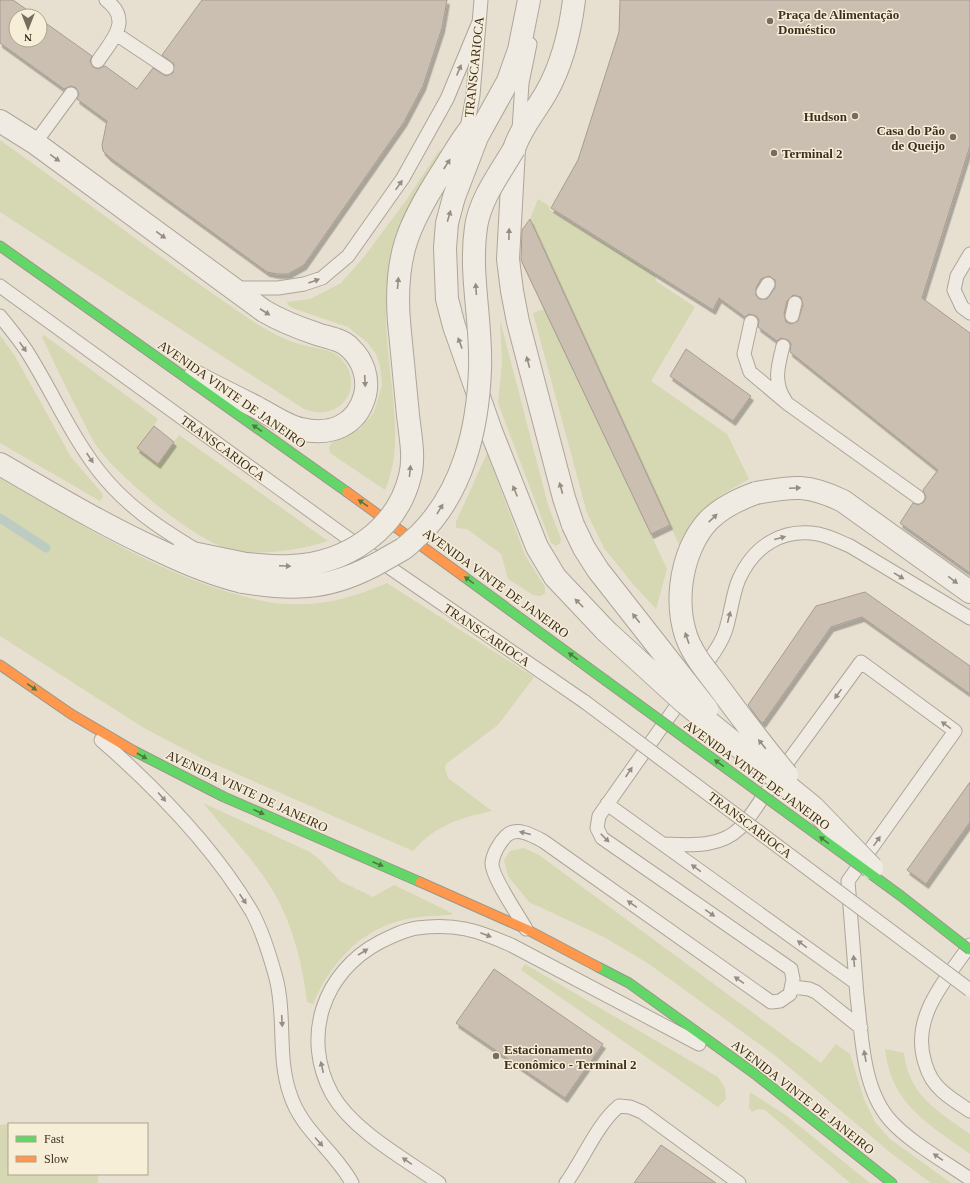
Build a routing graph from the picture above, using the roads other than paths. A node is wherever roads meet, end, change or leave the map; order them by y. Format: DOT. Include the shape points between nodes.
graph roads {
  1 [pos="106,0"];
  2 [pos="481,0"];
  3 [pos="529,0"];
  4 [pos="537,0"];
  5 [pos="574,0"];
  6 [pos="479,22"];
  7 [pos="116,34"];
  8 [pos="98,61"];
  9 [pos="167,68"];
  10 [pos="71,94"];
  11 [pos="498,97"];
  12 [pos="0,121"];
  13 [pos="466,134"];
  14 [pos="516,141"];
  15 [pos="35,143"];
  16 [pos="0,246"];
  17 [pos="970,254"];
  18 [pos="0,286"];
  19 [pos="234,288"];
  20 [pos="970,313"];
  21 [pos="0,316"];
  22 [pos="751,322"];
  23 [pos="783,346"];
  24 [pos="154,355"];
  25 [pos="788,404"];
  26 [pos="0,464"];
  27 [pos="918,497"];
  28 [pos="114,529"];
  29 [pos="205,556"];
  30 [pos="244,573"];
  31 [pos="970,592"];
  32 [pos="970,618"];
  33 [pos="0,665"];
  34 [pos="71,714"];
  35 [pos="738,747"];
  36 [pos="607,804"];
  37 [pos="813,807"];
  38 [pos="664,844"];
  39 [pos="900,896"];
  40 [pos="526,929"];
  41 [pos="970,945"];
  42 [pos="970,950"];
  43 [pos="856,983"];
  44 [pos="793,987"];
  45 [pos="970,990"];
  46 [pos="861,1028"];
  47 [pos="755,1074"];
  48 [pos="970,1111"];
  49 [pos="970,1179"];
  50 [pos="352,1183"];
  51 [pos="439,1183"];
  52 [pos="566,1183"];
  53 [pos="739,1183"];
  54 [pos="892,1183"];
  1 -- 7 [label="lane" via="117,9 120,17 120,26"];
  2 -- 6 [label="lane, TRANSCARIOCA"];
  3 -- 11 [label="street" via="519,50 508,80"];
  4 -- 14 [label="lane" via="522,84"];
  5 -- 14 [label="street" via="570,26 557,71"];
  6 -- 13 [label="lane, TRANSCARIOCA" via="473,95"];
  19 -- 6 [label="lane, one-way" via="278,288 304,284 322,278 348,256 407,172 447,99"];
  7 -- 8 [label="lane"];
  7 -- 9 [label="lane"];
  10 -- 15 [label="lane"];
  11 -- 13 [label="street"];
  35 -- 11 [label="street, one-way, bridge" via="606,631 559,582 537,547 491,431 454,326 444,273 447,223 456,191 477,137"];
  12 -- 15 [label="street"];
  30 -- 13 [label="street, one-way, bridge" via="315,564 358,547 379,531 394,514 403,497 411,475 412,445 397,284 409,232 428,193"];
  30 -- 14 [label="street, one-way, bridge" via="272,587 296,587 341,581 361,573 404,548 438,513 465,461 477,411 480,367 473,249 476,226 481,208"];
  35 -- 14 [label="street, one-way, bridge" via="598,570 573,525 518,322 512,291 508,259"];
  15 -- 19 [label="street, one-way"];
  16 -- 24 [label="street, AVENIDA VINTE DE JANEIRO"];
  17 -- 20 [label="lane" via="957,276 954,290 962,307"];
  18 -- 45 [label="lane, TRANSCARIOCA, bridge" via="361,548 585,702"];
  19 -- 24 [label="street, one-way" via="276,318 336,339 350,347 364,367 366,379 362,404 347,424 335,430 320,432 299,429"];
  21 -- 29 [label="lane, one-way" via="25,349 98,470 158,528"];
  22 -- 25 [label="lane" via="744,354 750,372"];
  23 -- 25 [label="lane" via="777,369 777,382"];
  39 -- 24 [label="street, AVENIDA VINTE DE JANEIRO, one-way, bridge" via="391,523"];
  25 -- 27 [label="lane"];
  26 -- 28 [label="street"];
  28 -- 29 [label="street" via="176,550"];
  28 -- 30 [label="street" via="223,577"];
  29 -- 30 [label="street"];
  37 -- 31 [label="street, one-way, bridge" via="748,726 693,651 687,638 681,599 682,577 686,559 708,521 727,506 756,493 781,488 807,488 826,493 843,501"];
  36 -- 32 [label="lane, one-way" via="717,648 727,627 739,579 759,549 771,540 800,534 818,534 850,546"];
  33 -- 34 [label="street, AVENIDA VINTE DE JANEIRO, one-way"];
  34 -- 40 [label="street, AVENIDA VINTE DE JANEIRO, one-way" via="153,762 224,797"];
  34 -- 50 [label="lane, one-way" via="147,781 215,858 253,913 276,979 282,1008 285,1073 290,1095 299,1115"];
  35 -- 37 [label="street, bridge"];
  36 -- 38 [label="lane"];
  36 -- 44 [label="lane, one-way" via="599,816 597,828 602,838 791,969"];
  37 -- 39 [label="street, bridge"];
  43 -- 38 [label="lane, one-way"];
  43 -- 38 [label="lane, one-way" via="848,881 954,731 861,662 740,828 722,840 700,846"];
  39 -- 42 [label="street, AVENIDA VINTE DE JANEIRO, bridge"];
  44 -- 40 [label="lane, one-way" via="790,994 780,1001 770,1002 542,841 531,834 517,831 508,834 501,841 492,864 495,875"];
  40 -- 47 [label="street, AVENIDA VINTE DE JANEIRO" via="629,983"];
  41 -- 48 [label="lane" via="933,998 926,1012 921,1041 925,1064 934,1082"];
  43 -- 46 [label="lane"];
  44 -- 46 [label="lane" via="816,992"];
  49 -- 46 [label="lane, one-way" via="902,1132 890,1120 881,1107 868,1074"];
  51 -- 47 [label="lane, one-way" via="374,1138 353,1119 333,1095 320,1060 320,1024 328,992 342,971 357,956 394,935 416,928 464,928 485,934 511,945"];
  47 -- 54 [label="street, AVENIDA VINTE DE JANEIRO"];
  52 -- 53 [label="lane" via="600,1129 619,1106 642,1112"];
}
